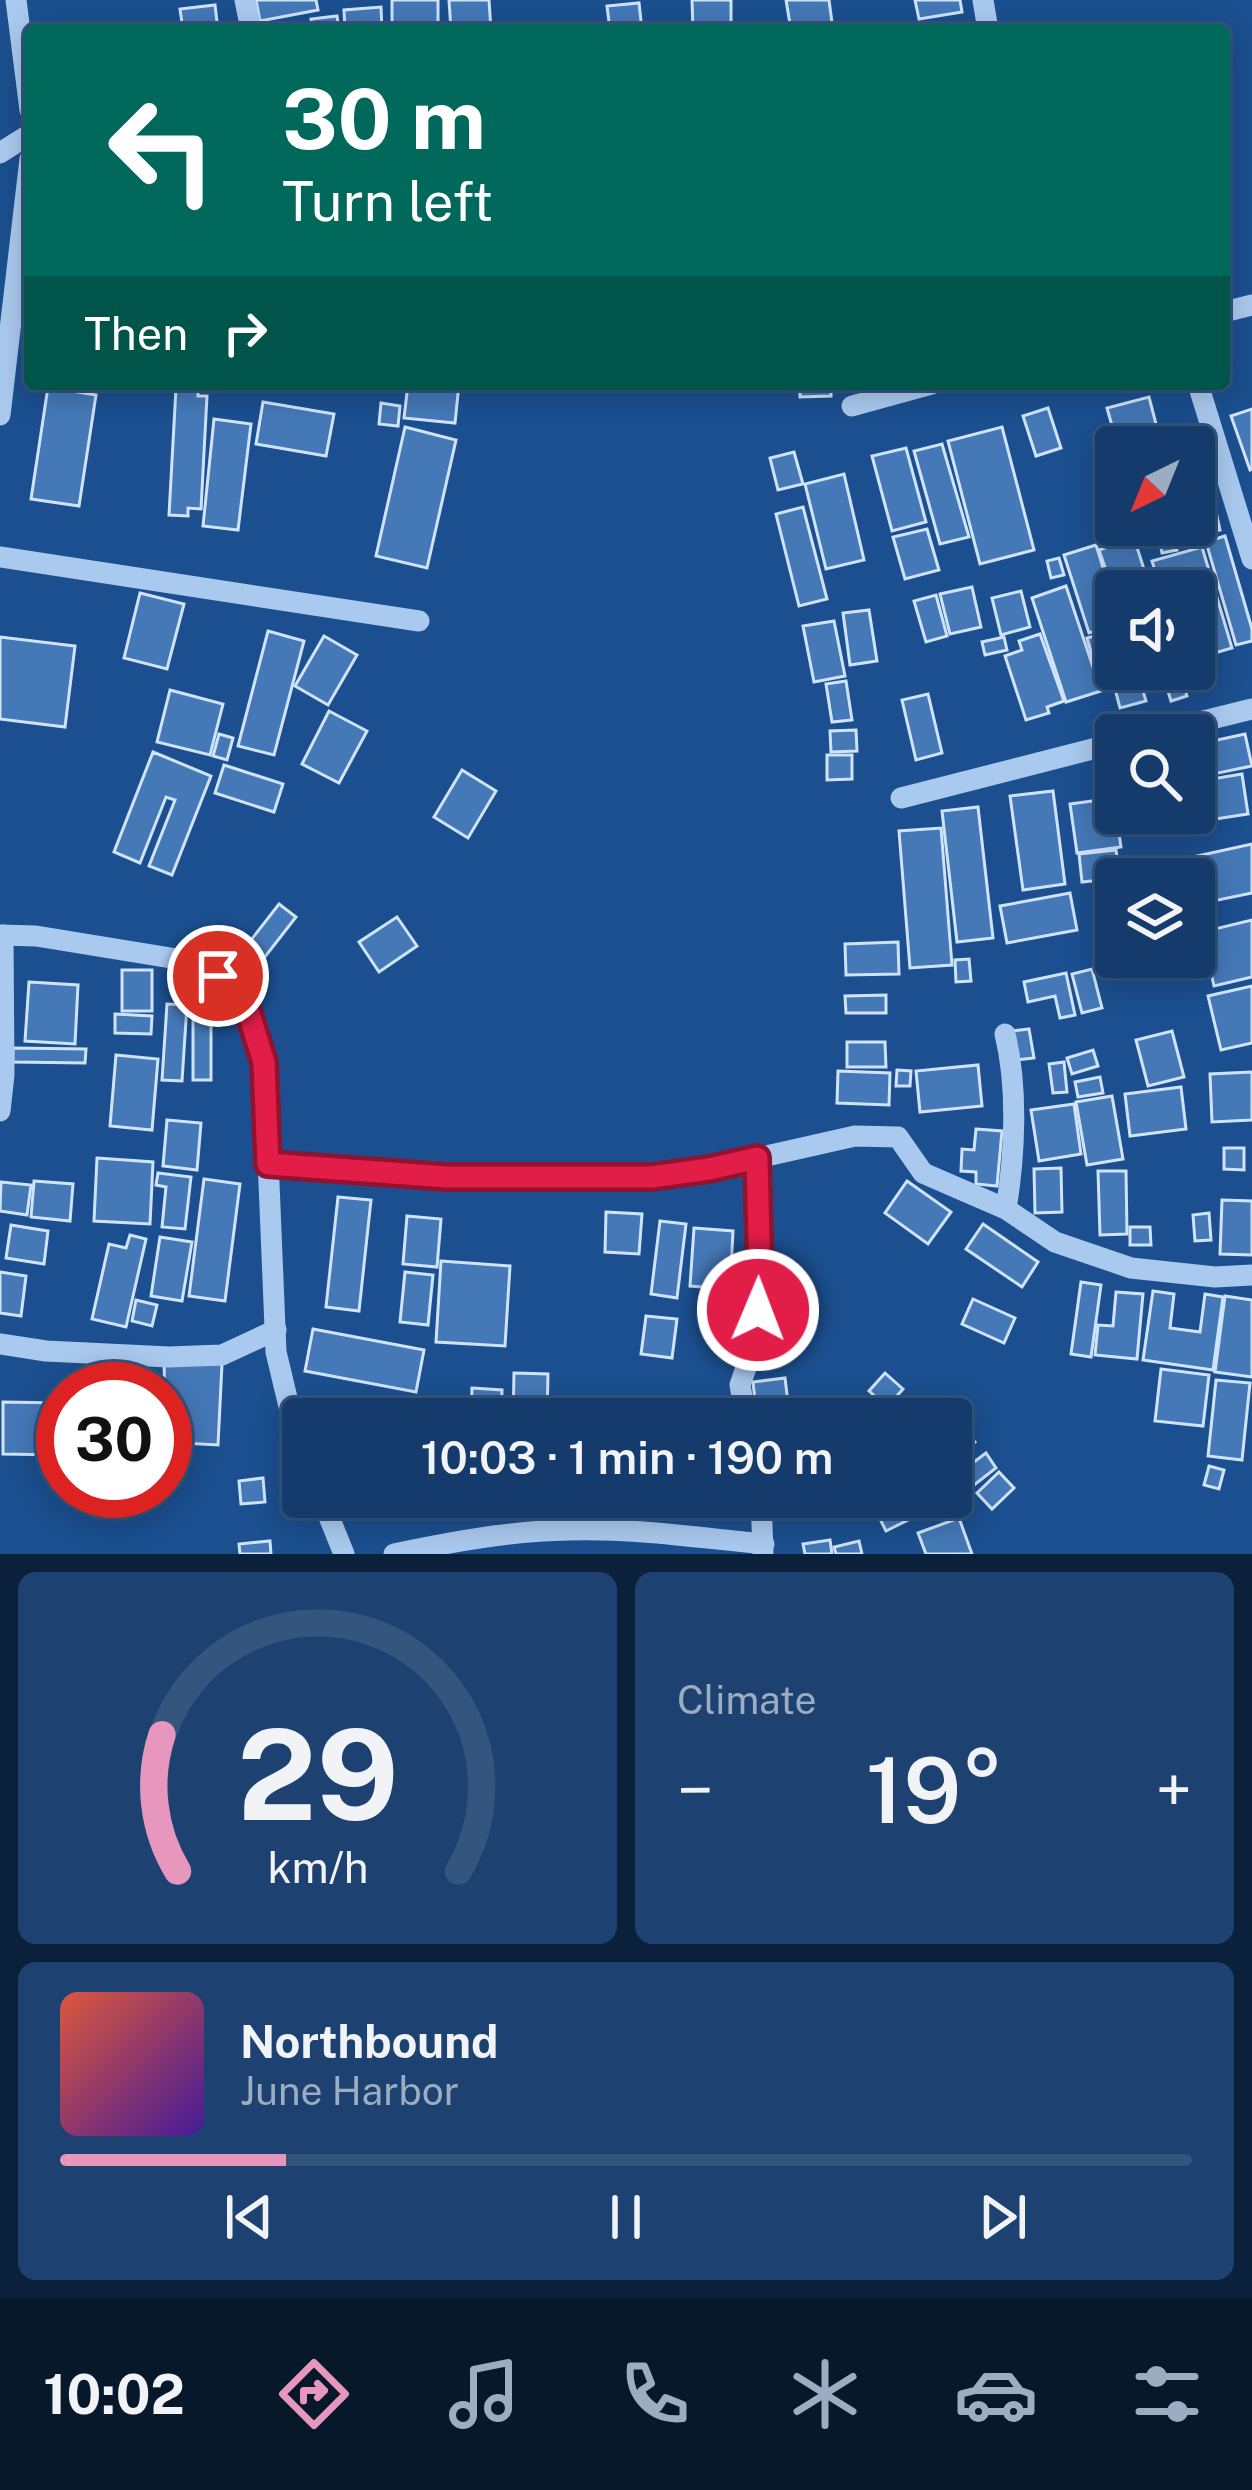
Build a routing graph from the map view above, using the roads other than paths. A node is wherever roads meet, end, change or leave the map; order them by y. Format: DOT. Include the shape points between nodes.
graph roads {
  1 [pos="16,0"];
  2 [pos="24,63"];
  3 [pos="24,210"];
  4 [pos="910,390"];
  5 [pos="1200,390"];
  6 [pos="852,406"];
  7 [pos="0,415"];
  8 [pos="0,557"];
  9 [pos="1252,559"];
  10 [pos="419,621"];
  11 [pos="1252,709"];
  12 [pos="1215,718"];
  13 [pos="1095,748"];
  14 [pos="901,798"];
  15 [pos="1,935"];
  16 [pos="1005,1034"];
  17 [pos="0,1112"];
  18 [pos="757,1158"];
  19 [pos="268,1164"];
  20 [pos="1006,1209"];
  21 [pos="1252,1274"];
  22 [pos="276,1330"];
  23 [pos="0,1344"];
  24 [pos="286,1398"];
  25 [pos="742,1398"];
  26 [pos="329,1518"];
  27 [pos="762,1518"];
  28 [pos="764,1549"];
  29 [pos="344,1554"];
  30 [pos="394,1554"];
  1 -- 2 [label="street"];
  3 -- 7 [label="street"];
  4 -- 6 [label="street"];
  5 -- 9 [label="street"];
  8 -- 10 [label="street"];
  11 -- 12 [label="street"];
  13 -- 14 [label="street"];
  15 -- 17 [label="street"];
  15 -- 19 [label="street" via="177,959 218,976 248,1011 264,1062"];
  16 -- 20 [label="street" via="1012,1061"];
  18 -- 19 [label="street" via="652,1177 447,1177"];
  18 -- 20 [label="street" via="855,1136 898,1137 923,1173"];
  18 -- 25 [label="street" via="760,1278"];
  19 -- 22 [label="street"];
  20 -- 21 [label="street" via="1054,1242 1131,1268"];
  22 -- 23 [label="street" via="222,1355 170,1358"];
  22 -- 24 [label="street"];
  26 -- 29 [label="street"];
  27 -- 28 [label="street"];
  28 -- 30 [label="street" via="569,1530"];
}
